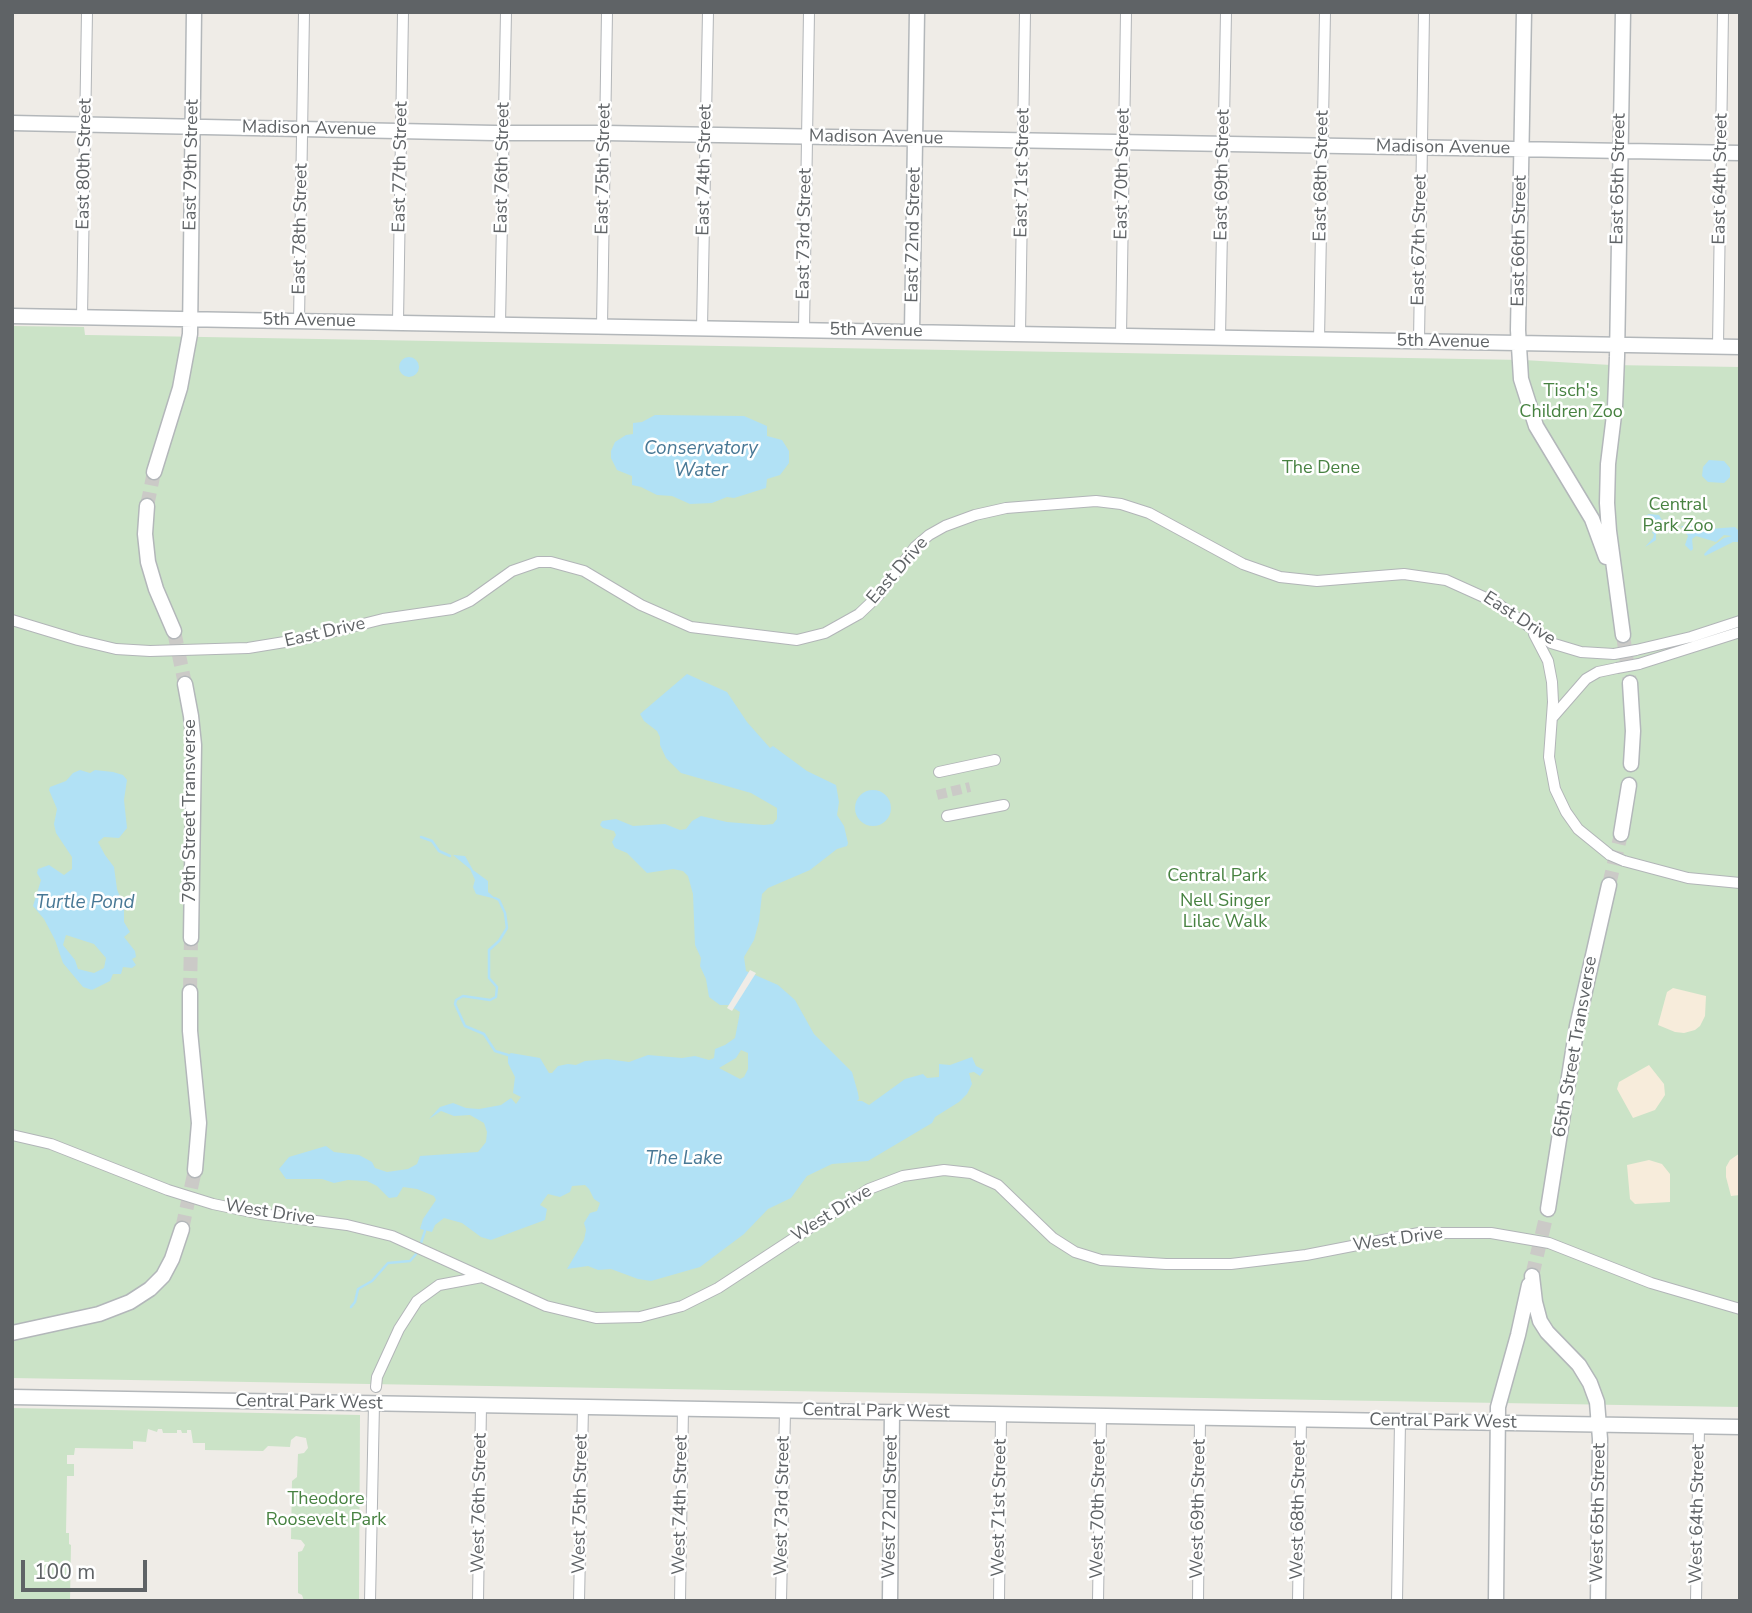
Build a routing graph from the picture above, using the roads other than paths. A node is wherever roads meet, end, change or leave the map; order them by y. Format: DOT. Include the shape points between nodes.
graph roads {
  1 [pos="87,12"];
  2 [pos="194,12"];
  3 [pos="304,12"];
  4 [pos="403,12"];
  5 [pos="506,12"];
  6 [pos="607,12"];
  7 [pos="708,12"];
  8 [pos="809,12"];
  9 [pos="917,12"];
  10 [pos="1025,12"];
  11 [pos="1126,12"];
  12 [pos="1226,12"];
  13 [pos="1325,12"];
  14 [pos="1424,12"];
  15 [pos="1524,12"];
  16 [pos="1623,12"];
  17 [pos="1723,12"];
  18 [pos="12,122"];
  19 [pos="85,124"];
  20 [pos="192,127"];
  21 [pos="302,129"];
  22 [pos="401,131"];
  23 [pos="503,133"];
  24 [pos="605,133"];
  25 [pos="706,135"];
  26 [pos="807,136"];
  27 [pos="916,138"];
  28 [pos="1023,140"];
  29 [pos="1124,143"];
  30 [pos="1223,145"];
  31 [pos="1323,146"];
  32 [pos="1422,147"];
  33 [pos="1522,149"];
  34 [pos="1620,151"];
  35 [pos="1721,152"];
  36 [pos="1740,153"];
  37 [pos="12,316"];
  38 [pos="82,317"];
  39 [pos="190,318"];
  40 [pos="299,321"];
  41 [pos="398,322"];
  42 [pos="500,324"];
  43 [pos="602,326"];
  44 [pos="702,328"];
  45 [pos="804,330"];
  46 [pos="912,332"];
  47 [pos="1020,334"];
  48 [pos="1121,336"];
  49 [pos="1220,338"];
  50 [pos="1319,340"];
  51 [pos="1419,341"];
  52 [pos="1519,344"];
  53 [pos="1618,346"];
  54 [pos="1718,346"];
  55 [pos="1740,346"];
  56 [pos="154,472"];
  57 [pos="146,506"];
  58 [pos="1617,595"];
  59 [pos="12,620"];
  60 [pos="1740,621"];
  61 [pos="1530,628"];
  62 [pos="174,631"];
  63 [pos="1740,632"];
  64 [pos="1623,635"];
  65 [pos="1630,683"];
  66 [pos="185,684"];
  67 [pos="1552,718"];
  68 [pos="995,760"];
  69 [pos="1631,764"];
  70 [pos="939,772"];
  71 [pos="1629,785"];
  72 [pos="1004,805"];
  73 [pos="947,816"];
  74 [pos="1621,834"];
  75 [pos="1740,883"];
  76 [pos="1609,885"];
  77 [pos="191,938"];
  78 [pos="190,992"];
  79 [pos="12,1135"];
  80 [pos="195,1170"];
  81 [pos="1548,1209"];
  82 [pos="182,1229"];
  83 [pos="483,1276"];
  84 [pos="1740,1309"];
  85 [pos="12,1334"];
  86 [pos="377,1382"];
  87 [pos="12,1397"];
  88 [pos="374,1404"];
  89 [pos="481,1405"];
  90 [pos="583,1407"];
  91 [pos="683,1408"];
  92 [pos="785,1411"];
  93 [pos="892,1412"];
  94 [pos="1001,1415"];
  95 [pos="1101,1416"];
  96 [pos="1200,1418"];
  97 [pos="1301,1419"];
  98 [pos="1400,1421"];
  99 [pos="1498,1423"];
  100 [pos="1599,1425"];
  101 [pos="1699,1427"];
  102 [pos="1740,1427"];
  103 [pos="370,1601"];
  104 [pos="478,1601"];
  105 [pos="579,1601"];
  106 [pos="680,1601"];
  107 [pos="781,1601"];
  108 [pos="890,1601"];
  109 [pos="999,1601"];
  110 [pos="1098,1601"];
  111 [pos="1198,1601"];
  112 [pos="1298,1601"];
  113 [pos="1397,1601"];
  114 [pos="1496,1601"];
  115 [pos="1598,1601"];
  116 [pos="1696,1601"];
  1 -- 19 [label="street, East 80th Street"];
  2 -- 20 [label="main road, East 79th Street"];
  3 -- 21 [label="street, East 78th Street"];
  4 -- 22 [label="street, East 77th Street"];
  5 -- 23 [label="street, East 76th Street"];
  6 -- 24 [label="street, East 75th Street"];
  7 -- 25 [label="street, East 74th Street"];
  8 -- 26 [label="street, East 73rd Street"];
  9 -- 27 [label="main road, East 72nd Street"];
  10 -- 28 [label="street, East 71st Street"];
  11 -- 29 [label="street, East 70th Street"];
  12 -- 30 [label="street, East 69th Street"];
  13 -- 31 [label="street, East 68th Street"];
  14 -- 32 [label="street, East 67th Street"];
  15 -- 33 [label="main road, East 66th Street"];
  16 -- 34 [label="main road, East 65th Street"];
  17 -- 35 [label="street, East 64th Street"];
  18 -- 19 [label="main road, Madison Avenue"];
  19 -- 20 [label="main road, Madison Avenue"];
  19 -- 38 [label="street, East 80th Street"];
  20 -- 21 [label="main road, Madison Avenue"];
  20 -- 39 [label="main road, East 79th Street"];
  21 -- 22 [label="main road, Madison Avenue"];
  21 -- 40 [label="street, East 78th Street"];
  22 -- 23 [label="main road, Madison Avenue"];
  22 -- 41 [label="street, East 77th Street"];
  23 -- 24 [label="main road, Madison Avenue"];
  23 -- 42 [label="street, East 76th Street"];
  24 -- 25 [label="main road, Madison Avenue"];
  24 -- 43 [label="street, East 75th Street"];
  25 -- 26 [label="main road, Madison Avenue"];
  25 -- 44 [label="street, East 74th Street"];
  26 -- 27 [label="main road, Madison Avenue"];
  26 -- 45 [label="street, East 73rd Street"];
  27 -- 28 [label="main road, Madison Avenue"];
  27 -- 46 [label="main road, East 72nd Street"];
  28 -- 29 [label="main road, Madison Avenue"];
  28 -- 47 [label="street, East 71st Street"];
  29 -- 30 [label="main road, Madison Avenue"];
  29 -- 48 [label="street, East 70th Street"];
  30 -- 31 [label="main road, Madison Avenue"];
  30 -- 49 [label="street, East 69th Street"];
  31 -- 32 [label="main road, Madison Avenue"];
  31 -- 50 [label="street, East 68th Street"];
  32 -- 33 [label="main road, Madison Avenue"];
  32 -- 51 [label="street, East 67th Street"];
  33 -- 34 [label="main road, Madison Avenue"];
  33 -- 52 [label="main road, East 66th Street"];
  34 -- 35 [label="main road, Madison Avenue"];
  34 -- 53 [label="main road, East 65th Street"];
  35 -- 36 [label="main road, Madison Avenue"];
  35 -- 54 [label="street, East 64th Street"];
  37 -- 38 [label="main road, 5th Avenue"];
  38 -- 39 [label="main road, 5th Avenue"];
  39 -- 40 [label="main road, 5th Avenue"];
  39 -- 56 [label="main road" via="180,387"];
  40 -- 41 [label="main road, 5th Avenue"];
  41 -- 42 [label="main road, 5th Avenue"];
  42 -- 43 [label="main road, 5th Avenue"];
  43 -- 44 [label="main road, 5th Avenue"];
  44 -- 45 [label="main road, 5th Avenue"];
  45 -- 46 [label="main road, 5th Avenue"];
  46 -- 47 [label="main road, 5th Avenue"];
  47 -- 48 [label="main road, 5th Avenue"];
  48 -- 49 [label="main road, 5th Avenue"];
  49 -- 50 [label="main road, 5th Avenue"];
  50 -- 51 [label="main road, 5th Avenue"];
  51 -- 52 [label="main road, 5th Avenue"];
  52 -- 53 [label="main road, 5th Avenue"];
  52 -- 58 [label="main road" via="1523,390 1532,416 1595,528"];
  53 -- 54 [label="main road, 5th Avenue"];
  53 -- 58 [label="main road" via="1608,464 1608,517"];
  54 -- 55 [label="main road, 5th Avenue"];
  57 -- 62 [label="main road" via="148,562"];
  58 -- 64 [label="main road"];
  59 -- 61 [label="street, East Drive" via="116,649 262,647 383,619 452,609 512,571 551,562 584,570 641,605 698,629 797,640 835,628 870,605 907,556 934,532 975,515 1096,501 1140,509 1243,565 1290,579 1386,575 1454,582 1512,612"];
  60 -- 61 [label="street, East Drive, bridge" via="1614,654 1565,648"];
  61 -- 67 [label="street" via="1550,668"];
  63 -- 67 [label="street, bridge" via="1598,672"];
  65 -- 69 [label="main road"];
  66 -- 77 [label="main road, 79th Street Transverse" via="194,745"];
  67 -- 75 [label="street, bridge" via="1550,765 1558,797 1578,829 1594,844 1624,861 1688,878"];
  68 -- 70 [label="street"];
  71 -- 74 [label="main road"];
  72 -- 73 [label="street"];
  76 -- 81 [label="main road, 65th Street Transverse" via="1577,1026"];
  78 -- 80 [label="main road" via="199,1123"];
  79 -- 83 [label="street, West Drive" via="51,1144 213,1204 362,1228 419,1246"];
  82 -- 85 [label="main road" via="163,1276 130,1302"];
  83 -- 84 [label="street, West Drive" via="570,1313 607,1319 657,1314 718,1288 869,1189 902,1176 944,1170 971,1173 998,1185 1053,1238 1075,1252 1101,1260 1231,1264 1419,1233 1491,1233 1561,1247 1633,1276"];
  83 -- 86 [label="street" via="447,1283 417,1301 399,1329"];
  87 -- 88 [label="main road, Central Park West"];
  88 -- 89 [label="main road, Central Park West"];
  88 -- 103 [label="street"];
  89 -- 90 [label="main road, Central Park West"];
  89 -- 104 [label="street, West 76th Street"];
  90 -- 91 [label="main road, Central Park West"];
  90 -- 105 [label="street, West 75th Street"];
  91 -- 92 [label="main road, Central Park West"];
  91 -- 106 [label="street, West 74th Street"];
  92 -- 93 [label="main road, Central Park West"];
  92 -- 107 [label="street, West 73rd Street"];
  93 -- 94 [label="main road, Central Park West"];
  93 -- 108 [label="main road, West 72nd Street"];
  94 -- 95 [label="main road, Central Park West"];
  94 -- 109 [label="street, West 71st Street"];
  95 -- 96 [label="main road, Central Park West"];
  95 -- 110 [label="street, West 70th Street"];
  96 -- 97 [label="main road, Central Park West"];
  96 -- 111 [label="street, West 69th Street"];
  97 -- 98 [label="main road, Central Park West"];
  97 -- 112 [label="street, West 68th Street"];
  98 -- 99 [label="main road, Central Park West"];
  98 -- 113 [label="street"];
  99 -- 100 [label="main road, Central Park West"];
  99 -- 100 [label="main road" via="1499,1399 1532,1276 1543,1326 1579,1365 1593,1390"];
  99 -- 114 [label="main road"];
  100 -- 101 [label="main road, Central Park West"];
  100 -- 115 [label="main road, West 65th Street"];
  101 -- 102 [label="main road, Central Park West"];
  101 -- 116 [label="street, West 64th Street"];
}
